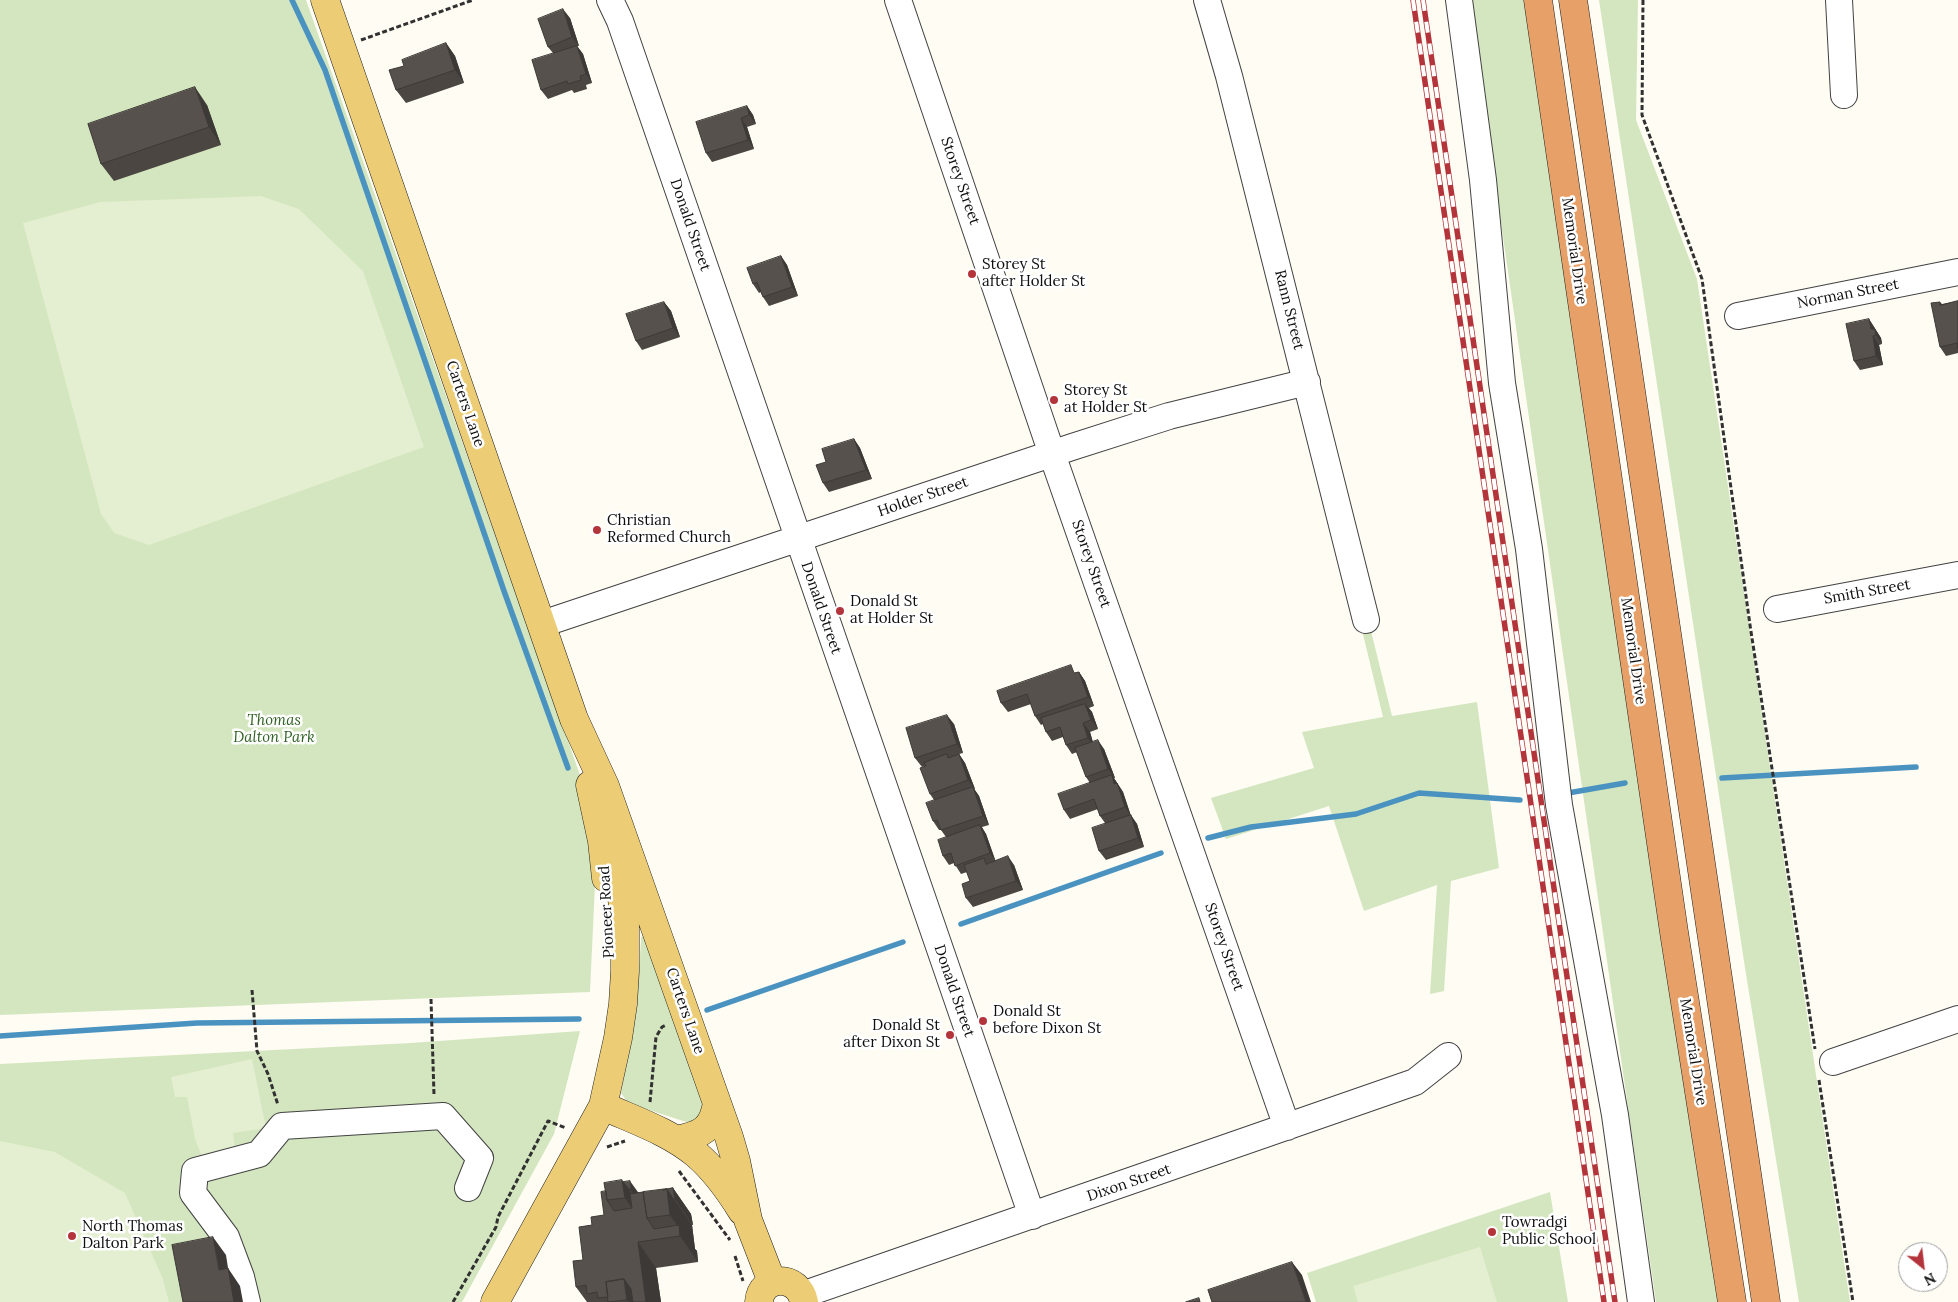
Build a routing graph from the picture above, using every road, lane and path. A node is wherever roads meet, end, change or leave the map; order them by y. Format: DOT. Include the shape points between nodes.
graph roads {
  1 [pos="325,0"];
  2 [pos="473,0"];
  3 [pos="610,0"];
  4 [pos="898,0"];
  5 [pos="1207,0"];
  6 [pos="1459,0"];
  7 [pos="1538,0"];
  8 [pos="1573,0"];
  9 [pos="1643,0"];
  10 [pos="1839,0"];
  11 [pos="359,41"];
  12 [pos="1844,95"];
  13 [pos="1958,272"];
  14 [pos="1738,316"];
  15 [pos="1307,382"];
  16 [pos="1052,454"];
  17 [pos="797,539"];
  18 [pos="1958,575"];
  19 [pos="1777,609"];
  20 [pos="1366,620"];
  21 [pos="542,624"];
  22 [pos="574,719"];
  23 [pos="612,804"];
  24 [pos="621,879"];
  25 [pos="252,990"];
  26 [pos="431,999"];
  27 [pos="687,1017"];
  28 [pos="1958,1019"];
  29 [pos="1448,1056"];
  30 [pos="1822,1061"];
  31 [pos="717,1103"];
  32 [pos="603,1106"];
  33 [pos="435,1117"];
  34 [pos="282,1126"];
  35 [pos="1287,1127"];
  36 [pos="640,1135"];
  37 [pos="587,1137"];
  38 [pos="675,1152"];
  39 [pos="468,1188"];
  40 [pos="1032,1216"];
  41 [pos="748,1220"];
  42 [pos="732,1246"];
  43 [pos="734,1253"];
  44 [pos="758,1291"];
  45 [pos="803,1298"];
  46 [pos="247,1302"];
  47 [pos="453,1302"];
  48 [pos="495,1302"];
  49 [pos="1640,1302"];
  50 [pos="1732,1302"];
  51 [pos="1766,1302"];
  52 [pos="1853,1302"];
  1 -- 21 [label="main road, Carters Lane"];
  2 -- 11 [label="path"];
  3 -- 17 [label="street, Donald Street" via="620,21"];
  4 -- 16 [label="street, Storey Street"];
  5 -- 15 [label="street, Rann Street" via="1232,85"];
  6 -- 49 [label="street" via="1483,180 1502,383 1529,549 1559,805 1615,1115"];
  7 -- 50 [label="highway, Memorial Drive" via="1673,923"];
  8 -- 51 [label="highway"];
  9 -- 30 [label="path" via="1642,115 1702,279 1770,762"];
  10 -- 12 [label="street"];
  13 -- 14 [label="street, Norman Street"];
  15 -- 16 [label="street, Holder Street" via="1169,416"];
  15 -- 20 [label="street, Rann Street"];
  16 -- 17 [label="street, Holder Street"];
  16 -- 35 [label="street, Storey Street"];
  17 -- 21 [label="street, Holder Street"];
  17 -- 40 [label="street, Donald Street"];
  18 -- 19 [label="street, Smith Street"];
  21 -- 22 [label="main road, Carters Lane"];
  22 -- 23 [label="main road, Carters Lane"];
  22 -- 32 [label="main road, Pioneer Road" via="602,842 607,888 609,975 605,1020 594,1076"];
  23 -- 24 [label="main road, Carters Lane"];
  23 -- 27 [label="main road, Carters Lane"];
  24 -- 32 [label="main road, Pioneer Road" via="625,935 623,1004"];
  25 -- 34 [label="path" via="257,1051 277,1099"];
  26 -- 33 [label="path"];
  27 -- 31 [label="main road, Carters Lane"];
  27 -- 36 [label="path" via="662,1027 656,1037 649,1111"];
  28 -- 30 [label="street"];
  29 -- 35 [label="street, Dixon Street" via="1415,1082"];
  30 -- 52 [label="path"];
  31 -- 38 [label="main road" via="715,1117 706,1128 688,1138"];
  31 -- 41 [label="main road, Carters Lane" via="736,1161"];
  32 -- 36 [label="main road, Carters Lane"];
  32 -- 37 [label="main road, Pioneer Road"];
  33 -- 34 [label="street"];
  33 -- 39 [label="street" via="443,1116 480,1158"];
  34 -- 46 [label="street" via="259,1154 195,1171 193,1193 226,1237"];
  35 -- 40 [label="street, Dixon Street"];
  36 -- 37 [label="path" via="607,1148"];
  36 -- 38 [label="main road, Carters Lane"];
  37 -- 47 [label="path" via="548,1121 498,1217 496,1227"];
  37 -- 48 [label="main road, Pioneer Road"];
  38 -- 41 [label="main road, Carters Lane" via="696,1153 715,1172"];
  38 -- 42 [label="path"];
  40 -- 45 [label="street, Dixon Street"];
  41 -- 44 [label="main road, Carters Lane"];
  43 -- 44 [label="path" via="744,1282"];
  44 -- 45 [label="main road" via="787,1281"];
}
